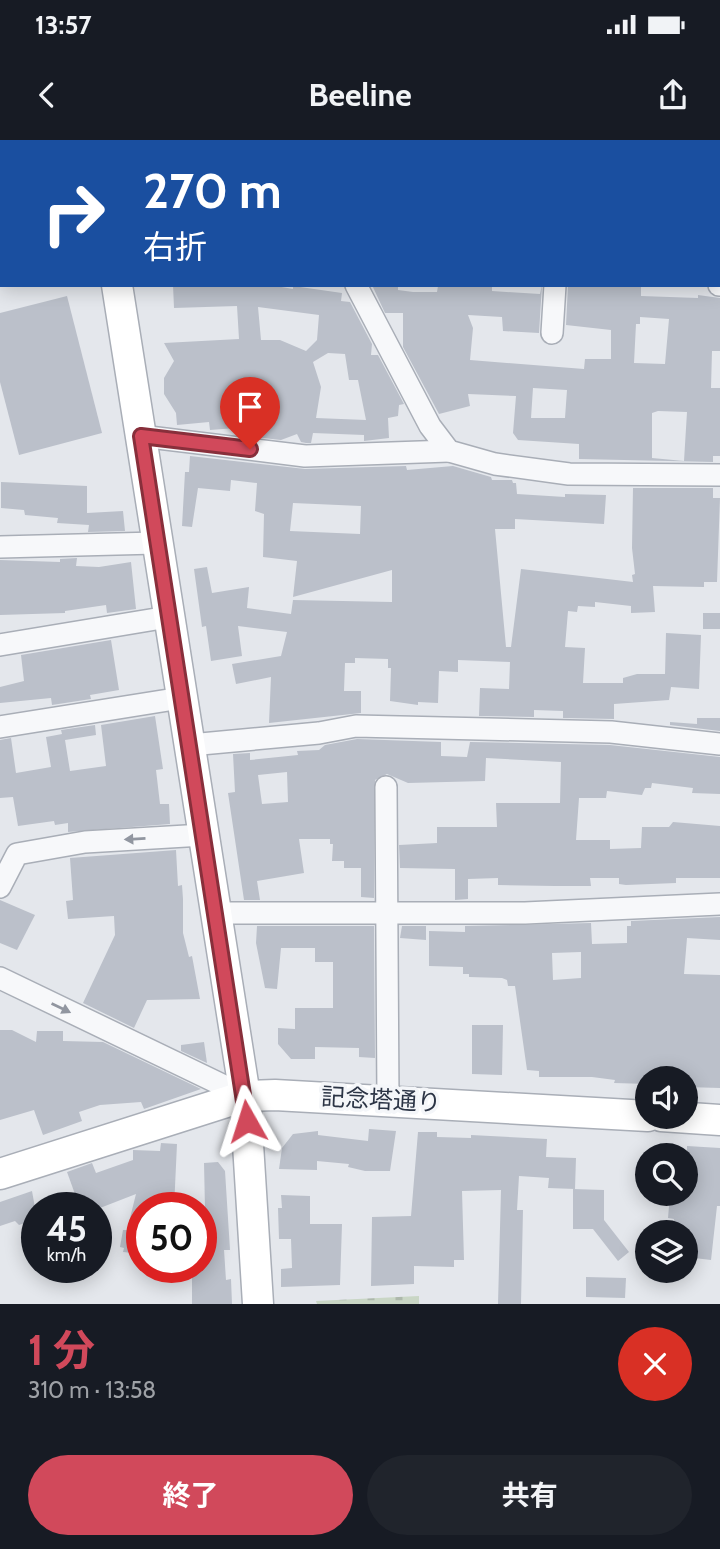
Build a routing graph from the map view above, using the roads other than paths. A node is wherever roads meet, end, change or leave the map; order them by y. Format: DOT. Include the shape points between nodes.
graph roads {
  1 [pos="117,287"];
  2 [pos="357,287"];
  3 [pos="555,287"];
  4 [pos="552,333"];
  5 [pos="141,436"];
  6 [pos="449,451"];
  7 [pos="720,475"];
  8 [pos="156,543"];
  9 [pos="0,547"];
  10 [pos="169,617"];
  11 [pos="0,645"];
  12 [pos="181,698"];
  13 [pos="0,727"];
  14 [pos="720,744"];
  15 [pos="190,745"];
  16 [pos="386,787"];
  17 [pos="204,835"];
  18 [pos="0,887"];
  19 [pos="720,904"];
  20 [pos="217,913"];
  21 [pos="388,913"];
  22 [pos="0,978"];
  23 [pos="245,1096"];
  24 [pos="388,1101"];
  25 [pos="635,1115"];
  26 [pos="698,1119"];
  27 [pos="720,1120"];
  28 [pos="0,1174"];
  29 [pos="258,1304"];
  1 -- 5 [label="main road"];
  2 -- 6 [label="street" via="430,426"];
  3 -- 4 [label="street"];
  5 -- 6 [label="street" via="305,456"];
  5 -- 8 [label="main road"];
  6 -- 7 [label="street" via="495,464 569,474"];
  8 -- 9 [label="street"];
  8 -- 10 [label="main road"];
  10 -- 11 [label="street"];
  10 -- 12 [label="main road"];
  12 -- 13 [label="street"];
  12 -- 15 [label="main road"];
  14 -- 15 [label="street" via="611,732 356,726"];
  15 -- 17 [label="main road"];
  16 -- 21 [label="street"];
  17 -- 18 [label="street, one-way" via="85,842 17,854"];
  17 -- 20 [label="main road"];
  19 -- 21 [label="street" via="525,914"];
  20 -- 21 [label="street"];
  20 -- 23 [label="main road"];
  21 -- 24 [label="street"];
  22 -- 23 [label="street, one-way"];
  23 -- 24 [label="main road, 記念塔通り"];
  23 -- 28 [label="main road, 記念塔通り"];
  23 -- 29 [label="main road"];
  24 -- 25 [label="main road, 記念塔通り"];
  26 -- 27 [label="main road"];
}
